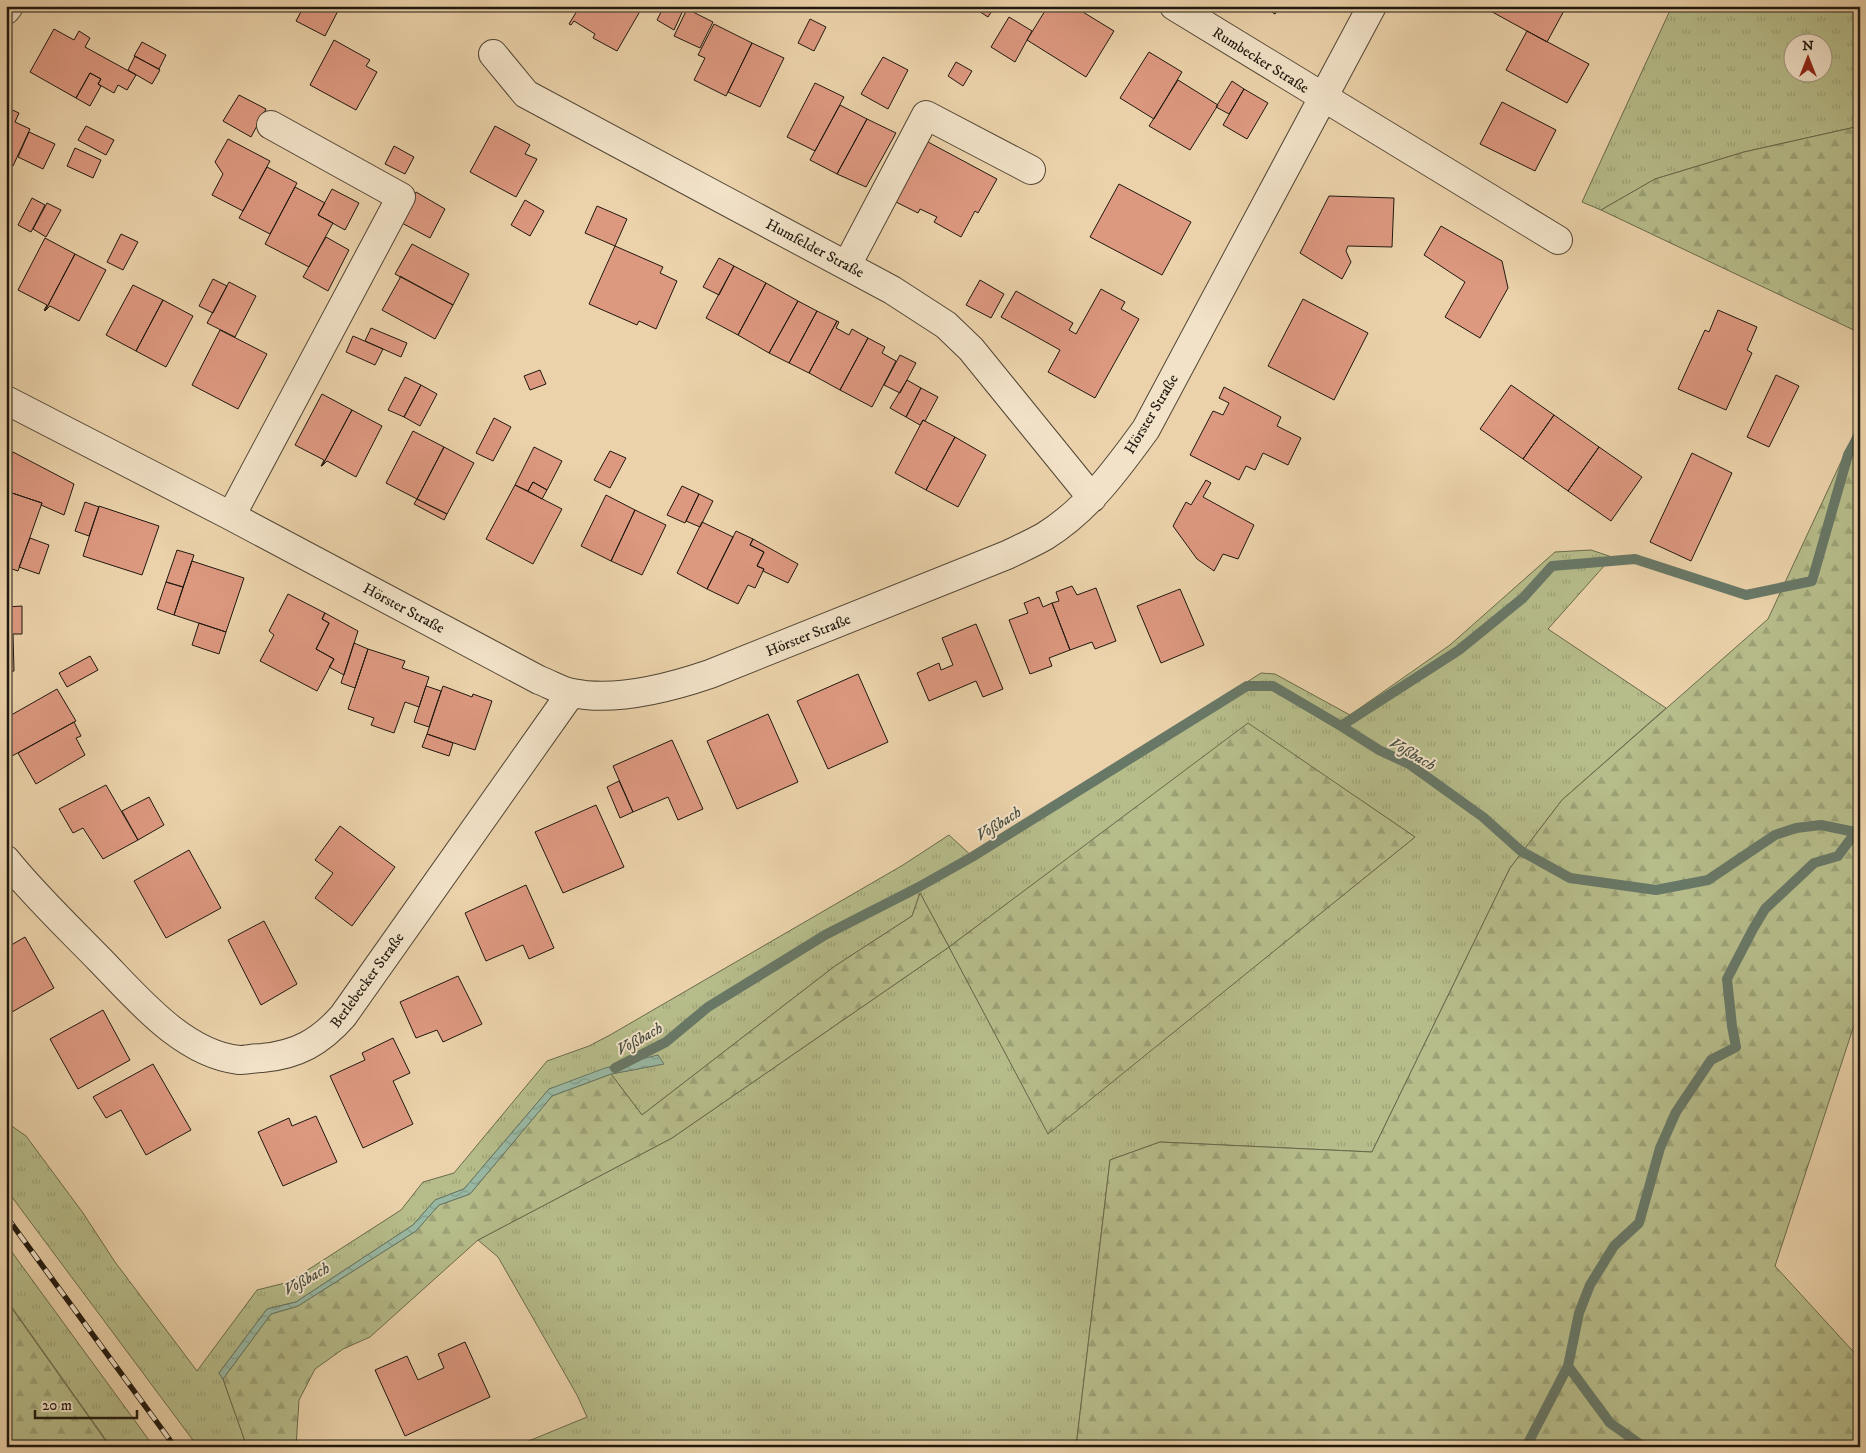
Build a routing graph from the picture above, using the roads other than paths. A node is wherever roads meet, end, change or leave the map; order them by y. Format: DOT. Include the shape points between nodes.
graph roads {
  1 [pos="10,6"];
  2 [pos="1174,6"];
  3 [pos="1372,6"];
  4 [pos="6,10"];
  5 [pos="493,54"];
  6 [pos="1323,98"];
  7 [pos="271,125"];
  8 [pos="1031,170"];
  9 [pos="1558,240"];
  10 [pos="847,265"];
  11 [pos="6,400"];
  12 [pos="1092,498"];
  13 [pos="231,516"];
  14 [pos="571,693"];
  15 [pos="6,860"];
  1 -- 4 [label="street"];
  2 -- 6 [label="street, Rumbecker Straße"];
  3 -- 6 [label="street, Hörster Straße"];
  5 -- 10 [label="street, Humfelder Straße" via="526,94"];
  6 -- 9 [label="street, Rumbecker Straße"];
  6 -- 12 [label="street, Hörster Straße" via="1146,429"];
  7 -- 13 [label="street" via="401,196"];
  8 -- 10 [label="street" via="926,115"];
  10 -- 12 [label="street, Humfelder Straße" via="921,307 971,348"];
  11 -- 13 [label="street, Hörster Straße"];
  12 -- 14 [label="street, Hörster Straße" via="1074,516 1045,536 1007,556 710,674 650,691"];
  13 -- 14 [label="street, Hörster Straße" via="539,680"];
  14 -- 15 [label="street, Berlebecker Straße" via="343,1016 329,1032 300,1050 278,1057 239,1060 204,1050 183,1037 142,1002"];
}
